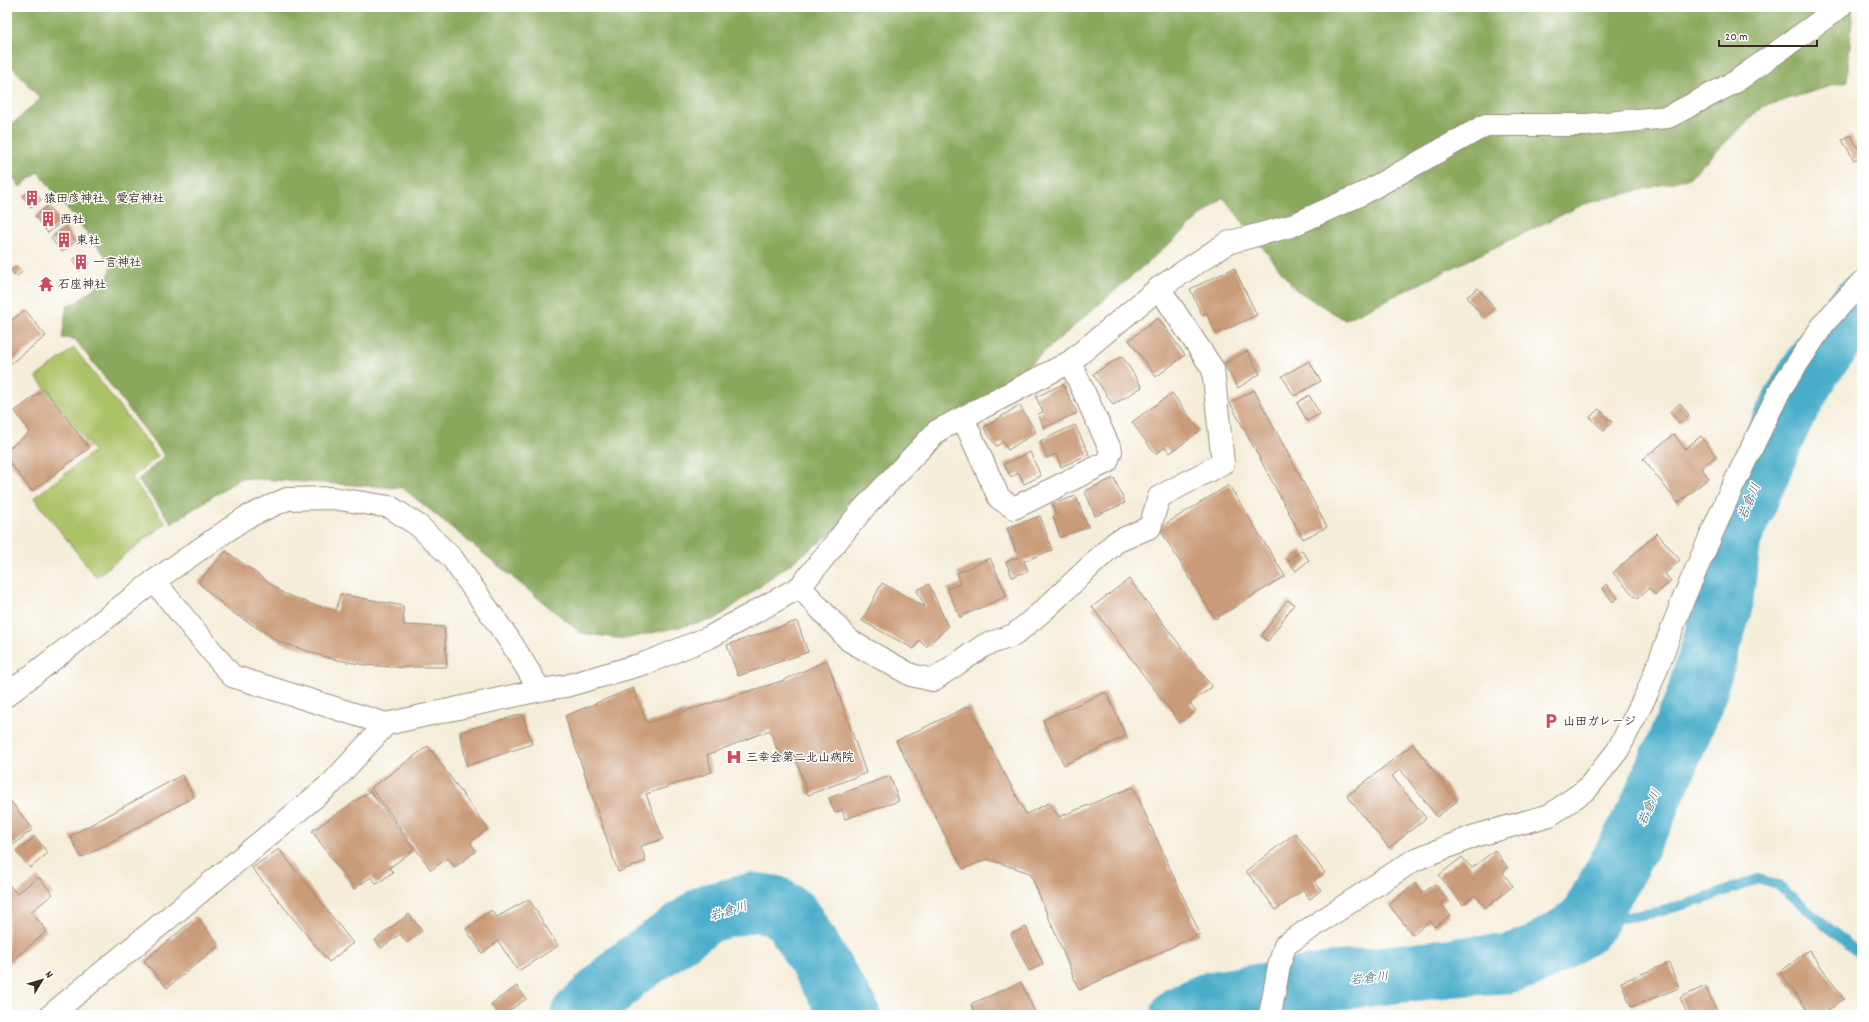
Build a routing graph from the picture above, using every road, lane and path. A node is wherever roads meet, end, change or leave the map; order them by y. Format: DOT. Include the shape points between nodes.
graph roads {
  1 [pos="1840,7"];
  2 [pos="1862,282"];
  3 [pos="1159,288"];
  4 [pos="1070,362"];
  5 [pos="963,418"];
  6 [pos="154,581"];
  7 [pos="800,587"];
  8 [pos="540,690"];
  9 [pos="7,695"];
  10 [pos="386,724"];
  11 [pos="51,1015"];
  12 [pos="1270,1015"];
  1 -- 3 [label="street" via="1735,82 1668,117 1587,126 1486,125 1362,194 1291,226 1227,243"];
  2 -- 12 [label="street" via="1825,322 1781,388 1730,492 1648,691 1618,750 1587,789 1550,815 1475,836 1414,860 1285,945"];
  3 -- 4 [label="street"];
  3 -- 7 [label="street" via="1213,369 1223,462 1159,497 1150,527 1116,542 1014,635 985,645 933,680 911,675 850,641"];
  4 -- 5 [label="street"];
  4 -- 5 [label="street" via="1111,451 1107,462 1014,508 999,498"];
  5 -- 7 [label="street" via="937,431 931,437 862,510"];
  6 -- 8 [label="street" via="245,518 287,500 332,498 390,507 419,526 452,558 512,644"];
  6 -- 9 [label="street"];
  6 -- 10 [label="street" via="232,676"];
  7 -- 8 [label="street" via="710,637 646,663 566,686"];
  8 -- 10 [label="street"];
  10 -- 11 [label="street" via="332,784"];
}
